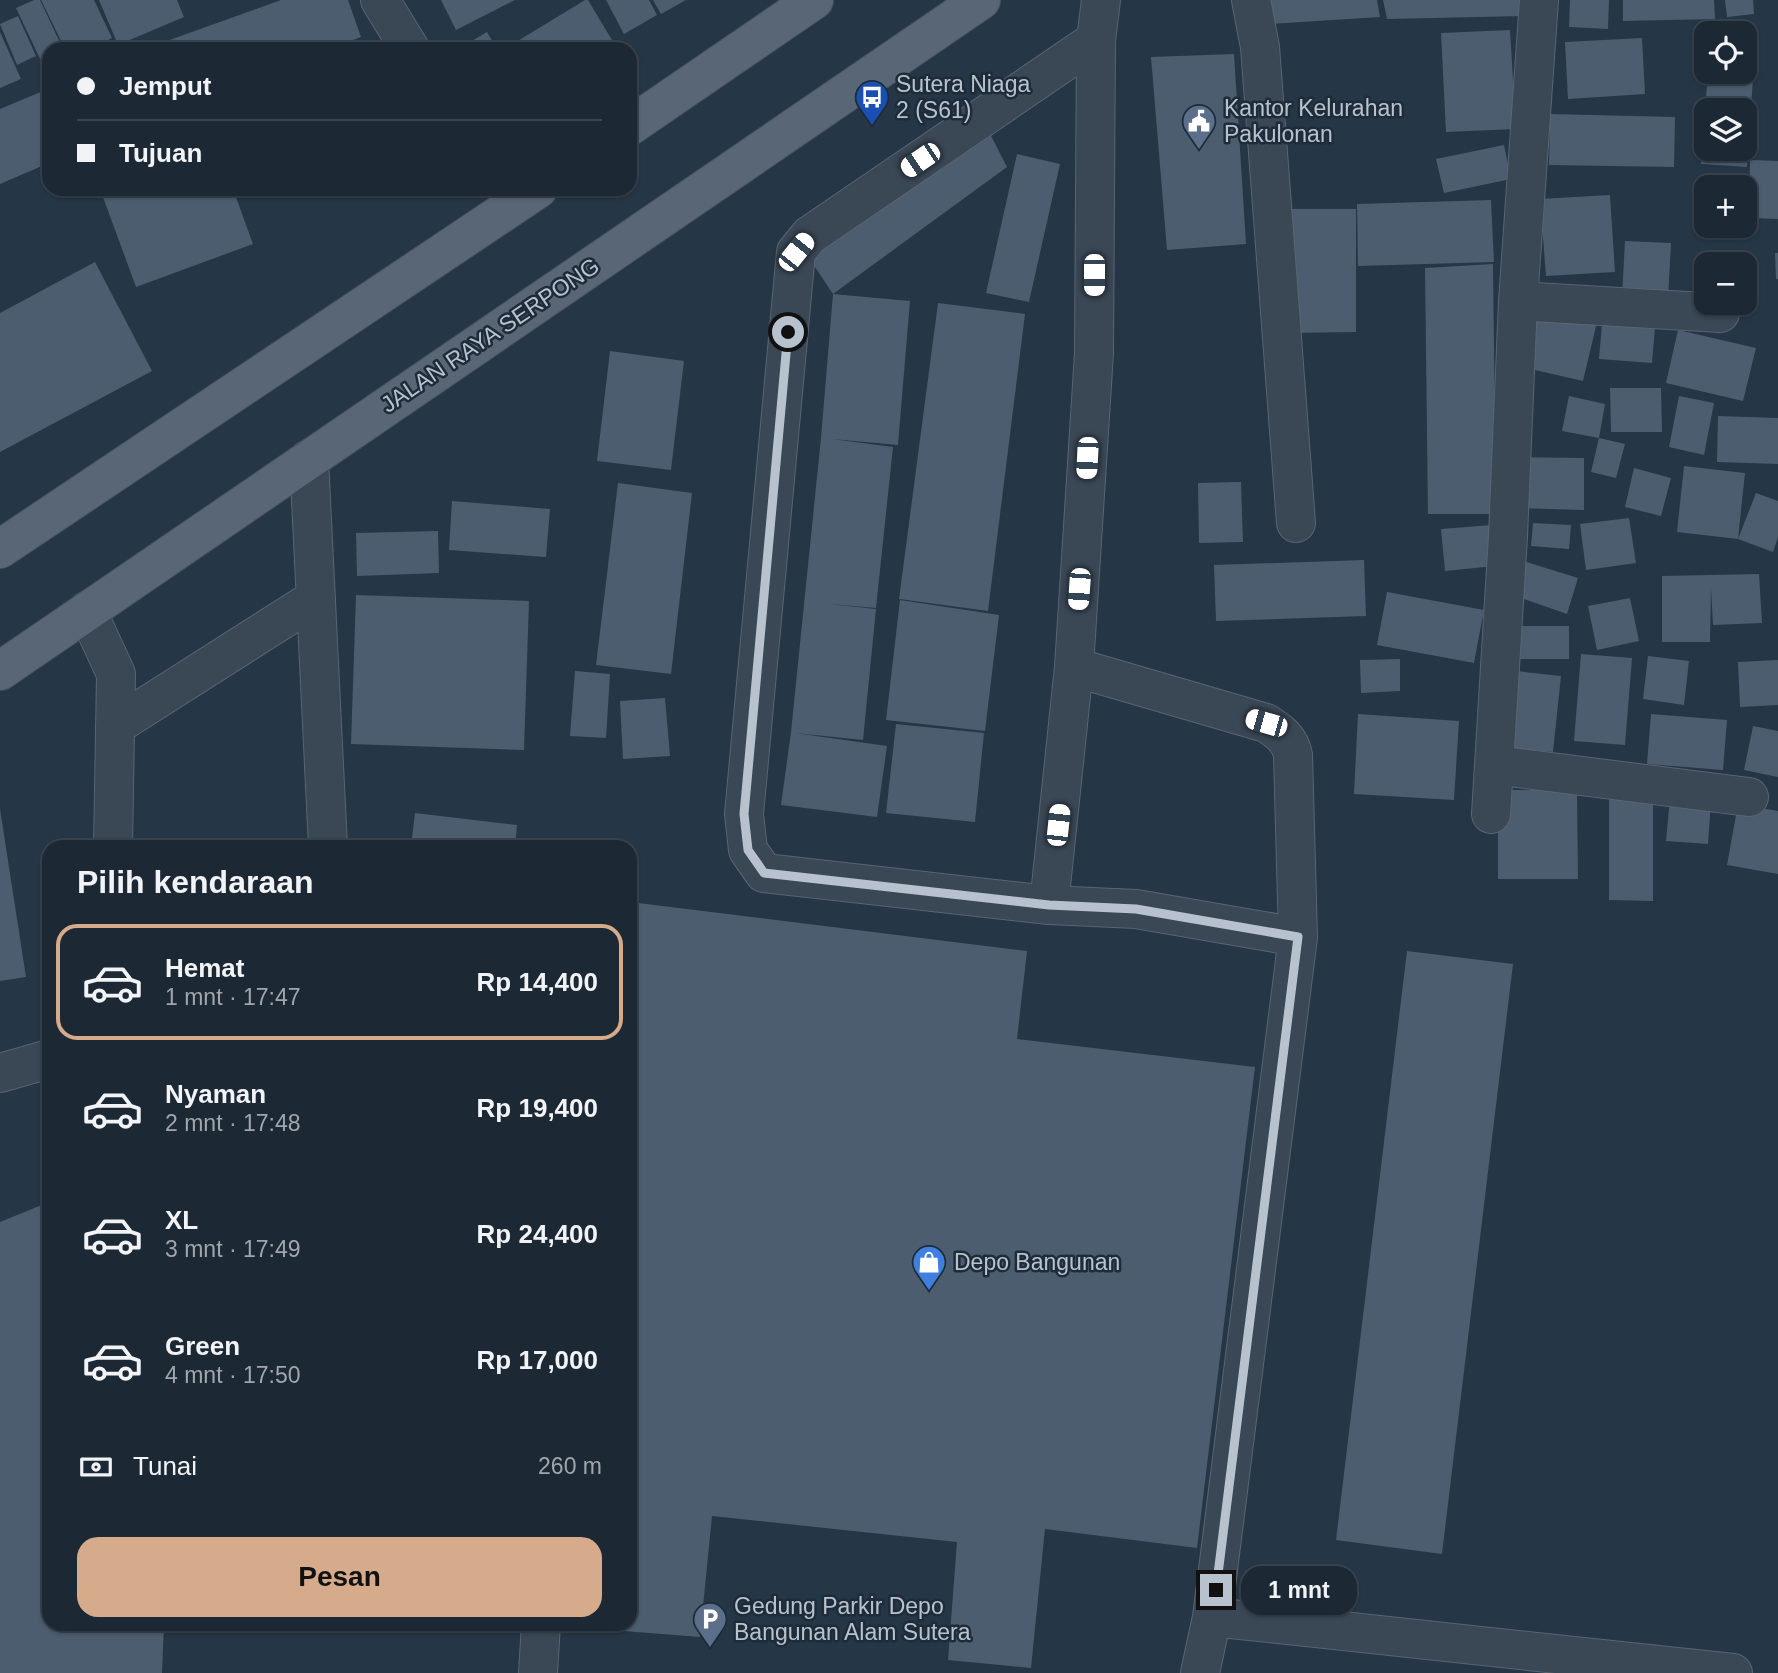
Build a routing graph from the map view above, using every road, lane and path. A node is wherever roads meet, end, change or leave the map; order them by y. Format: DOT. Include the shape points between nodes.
graph roads {
  1 [pos="380,0"];
  2 [pos="814,0"];
  3 [pos="981,0"];
  4 [pos="1101,0"];
  5 [pos="1251,0"];
  6 [pos="1539,0"];
  7 [pos="1096,40"];
  8 [pos="406,42"];
  9 [pos="637,121"];
  10 [pos="514,196"];
  11 [pos="1518,301"];
  12 [pos="1694,311"];
  13 [pos="309,459"];
  14 [pos="1296,523"];
  15 [pos="0,549"];
  16 [pos="316,598"];
  17 [pos="87,611"];
  18 [pos="1074,667"];
  19 [pos="0,671"];
  20 [pos="115,726"];
  21 [pos="1494,765"];
  22 [pos="1749,797"];
  23 [pos="1491,814"];
  24 [pos="113,840"];
  25 [pos="328,840"];
  26 [pos="1049,905"];
  27 [pos="1298,937"];
  28 [pos="42,1061"];
  29 [pos="0,1073"];
  30 [pos="1212,1617"];
  31 [pos="541,1631"];
  32 [pos="1709,1672"];
  33 [pos="538,1673"];
  34 [pos="1200,1673"];
  1 -- 8 [label="street"];
  2 -- 9 [label="main road"];
  3 -- 13 [label="main road, JALAN RAYA SERPONG"];
  4 -- 7 [label="street"];
  5 -- 14 [label="street" via="1260,47"];
  6 -- 11 [label="street"];
  7 -- 18 [label="street" via="1094,354"];
  7 -- 26 [label="street" via="810,235 796,252 744,814 748,850 764,873"];
  10 -- 15 [label="main road"];
  11 -- 12 [label="street"];
  11 -- 21 [label="street"];
  13 -- 16 [label="street"];
  13 -- 17 [label="main road, JALAN RAYA SERPONG"];
  16 -- 20 [label="street"];
  16 -- 25 [label="street"];
  17 -- 19 [label="main road, JALAN RAYA SERPONG"];
  17 -- 20 [label="street" via="116,674"];
  18 -- 26 [label="street"];
  18 -- 27 [label="street" via="1266,723 1286,738 1293,755"];
  20 -- 24 [label="street"];
  21 -- 22 [label="street"];
  21 -- 23 [label="street"];
  26 -- 27 [label="street" via="1136,909"];
  27 -- 30 [label="street"];
  28 -- 29 [label="street"];
  30 -- 32 [label="street"];
  30 -- 34 [label="street"];
  31 -- 33 [label="street"];
}
